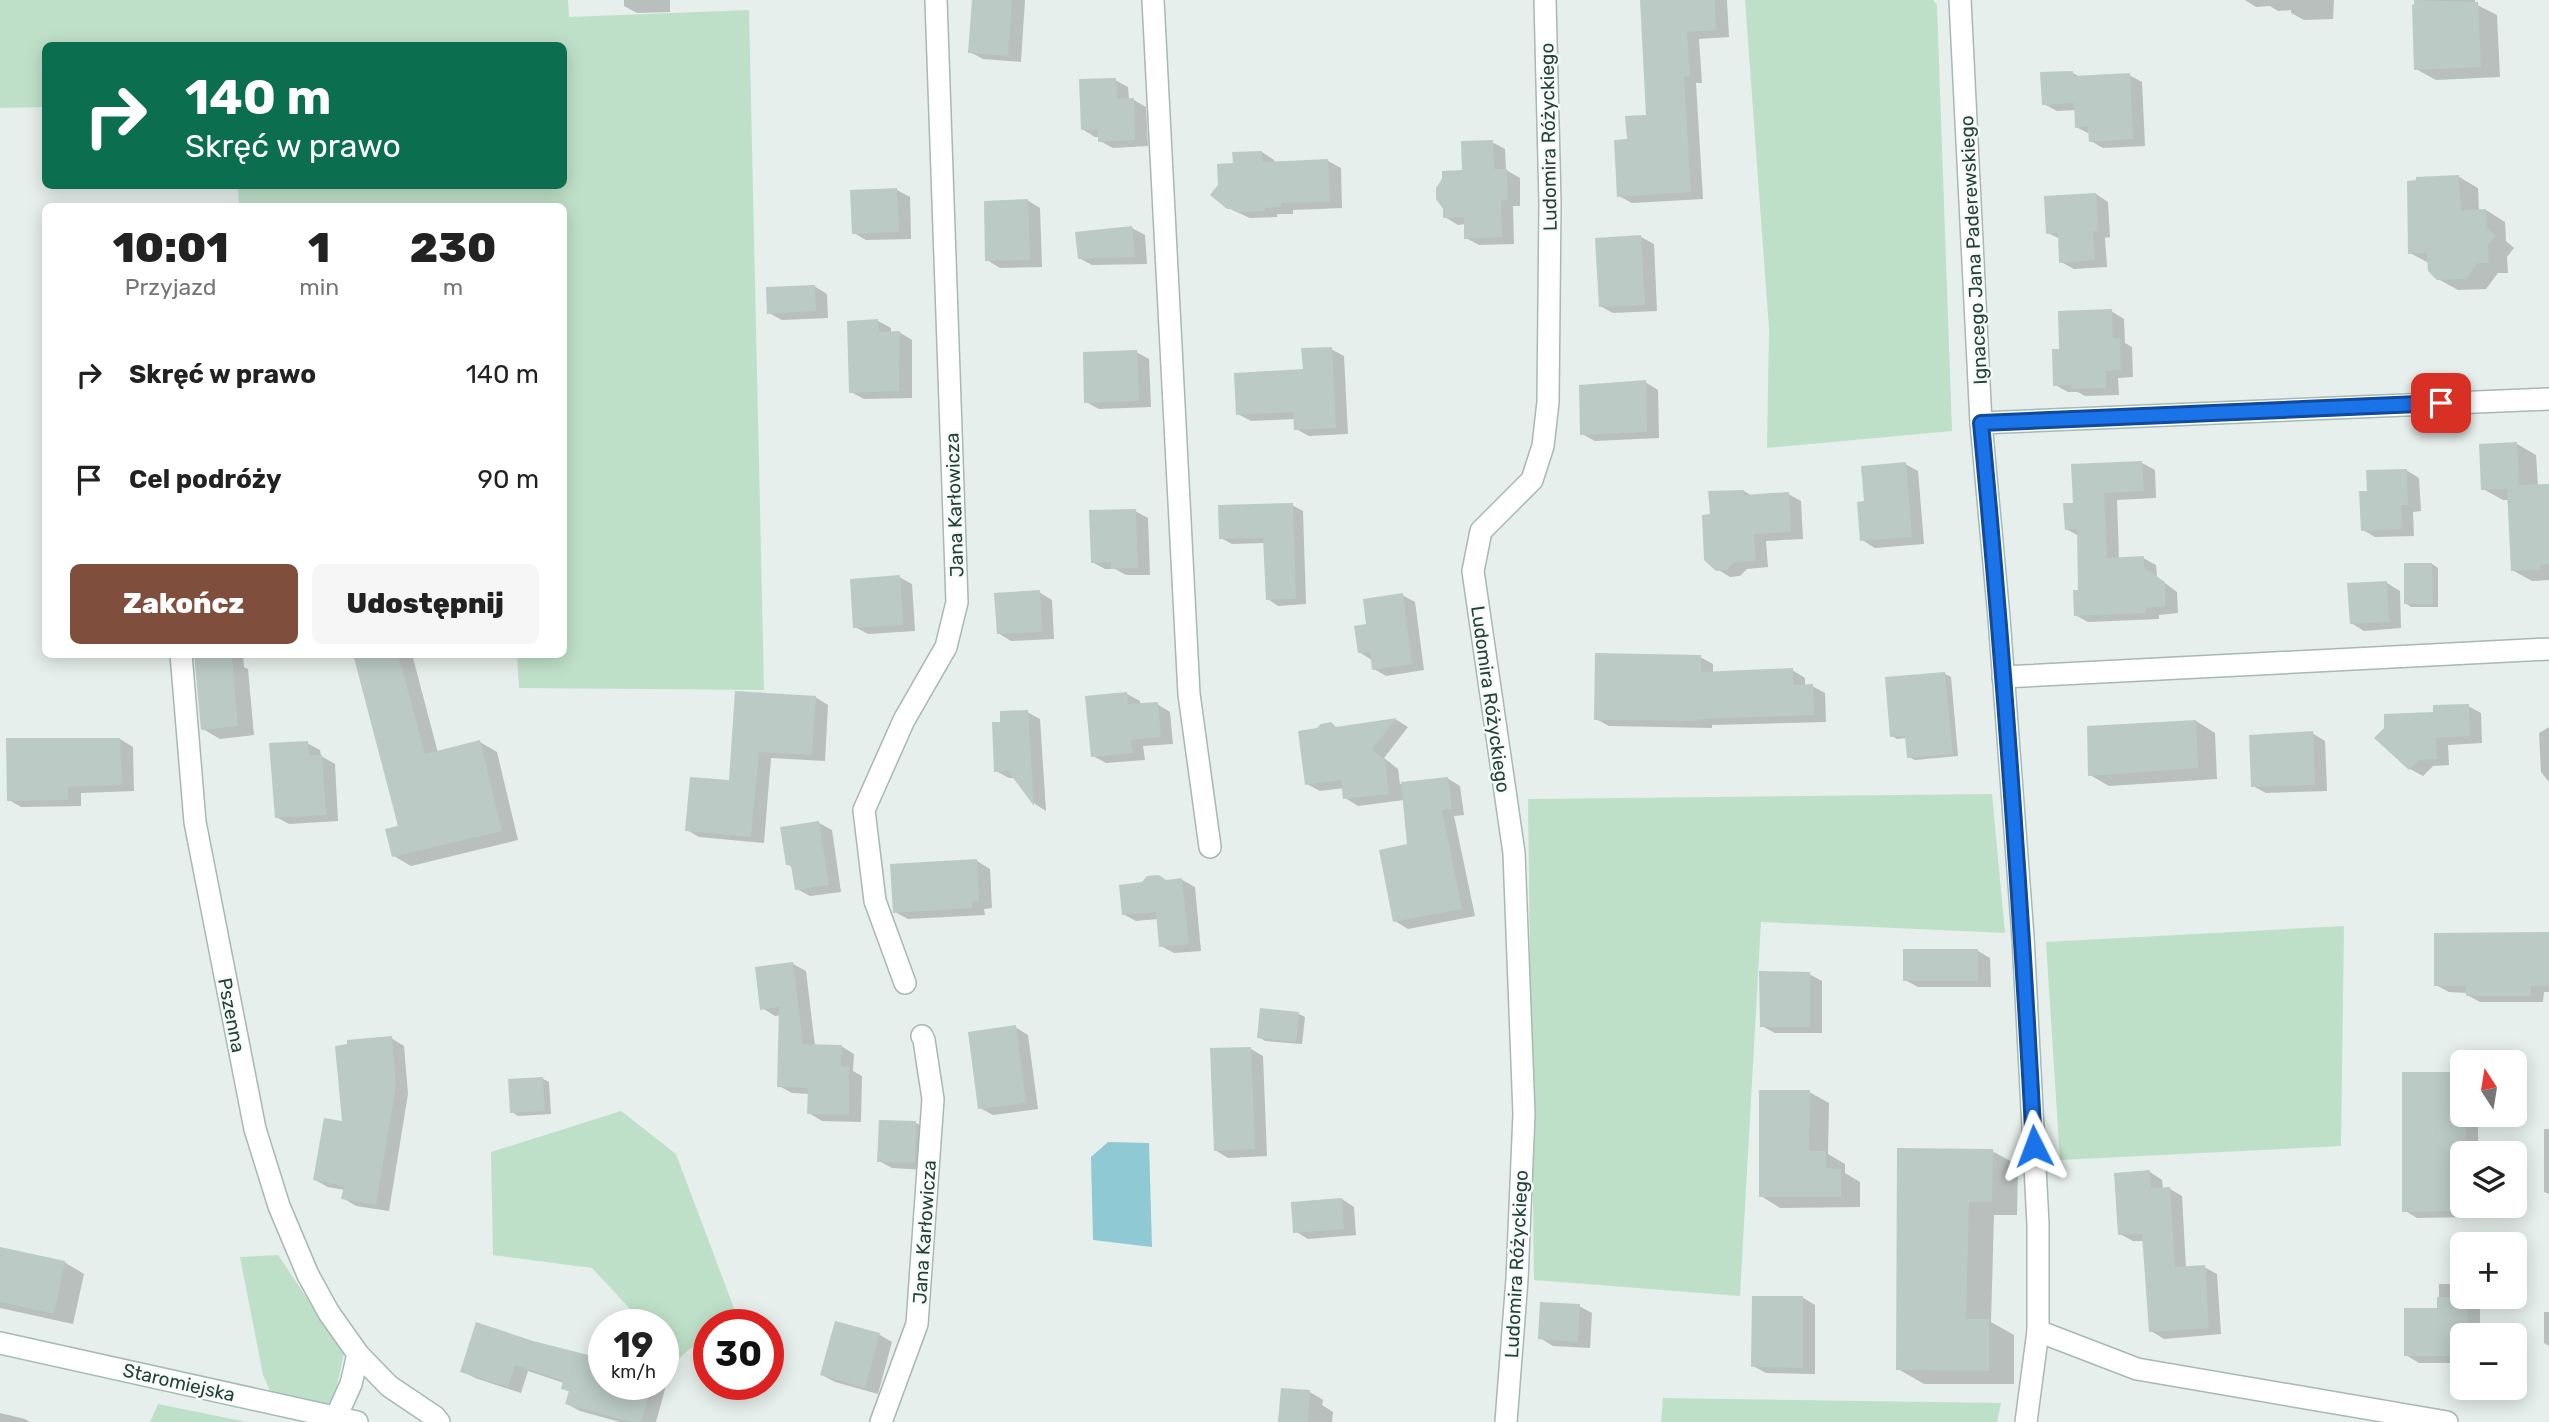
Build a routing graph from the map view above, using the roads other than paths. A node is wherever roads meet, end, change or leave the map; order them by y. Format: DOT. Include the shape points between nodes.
graph roads {
  1 [pos="936,0"];
  2 [pos="1153,0"];
  3 [pos="1545,0"];
  4 [pos="1960,0"];
  5 [pos="2549,399"];
  6 [pos="1981,423"];
  7 [pos="2549,649"];
  8 [pos="181,658"];
  9 [pos="2003,677"];
  10 [pos="1210,847"];
  11 [pos="905,983"];
  12 [pos="922,1036"];
  13 [pos="2038,1331"];
  14 [pos="0,1343"];
  15 [pos="358,1354"];
  16 [pos="336,1417"];
  17 [pos="357,1422"];
  18 [pos="439,1422"];
  19 [pos="881,1422"];
  20 [pos="1506,1422"];
  21 [pos="2026,1422"];
  22 [pos="2447,1422"];
  1 -- 11 [label="street, Jana Karłowicza" via="957,602 946,647 904,720 864,810 875,901"];
  2 -- 10 [label="street" via="1189,694"];
  3 -- 20 [label="street, Ludomira Różyckiego" via="1550,203 1544,446 1532,480 1481,531 1472,571 1514,867 1524,1114"];
  4 -- 6 [label="street, Ignacego Jana Paderewskiego"];
  5 -- 6 [label="street"];
  6 -- 9 [label="street, Ignacego Jana Paderewskiego"];
  7 -- 9 [label="street"];
  8 -- 15 [label="street, Pszenna" via="195,822 255,1129 279,1206 308,1275"];
  9 -- 13 [label="street, Ignacego Jana Paderewskiego" via="2023,937 2038,1224"];
  12 -- 19 [label="street, Jana Karłowicza" via="933,1100 917,1324"];
  13 -- 21 [label="street, Ignacego Jana Paderewskiego"];
  13 -- 22 [label="street" via="2137,1369"];
  14 -- 16 [label="street, Staromiejska"];
  15 -- 16 [label="street"];
  15 -- 18 [label="street, Pszenna" via="389,1387"];
  16 -- 17 [label="street, Staromiejska"];
}
